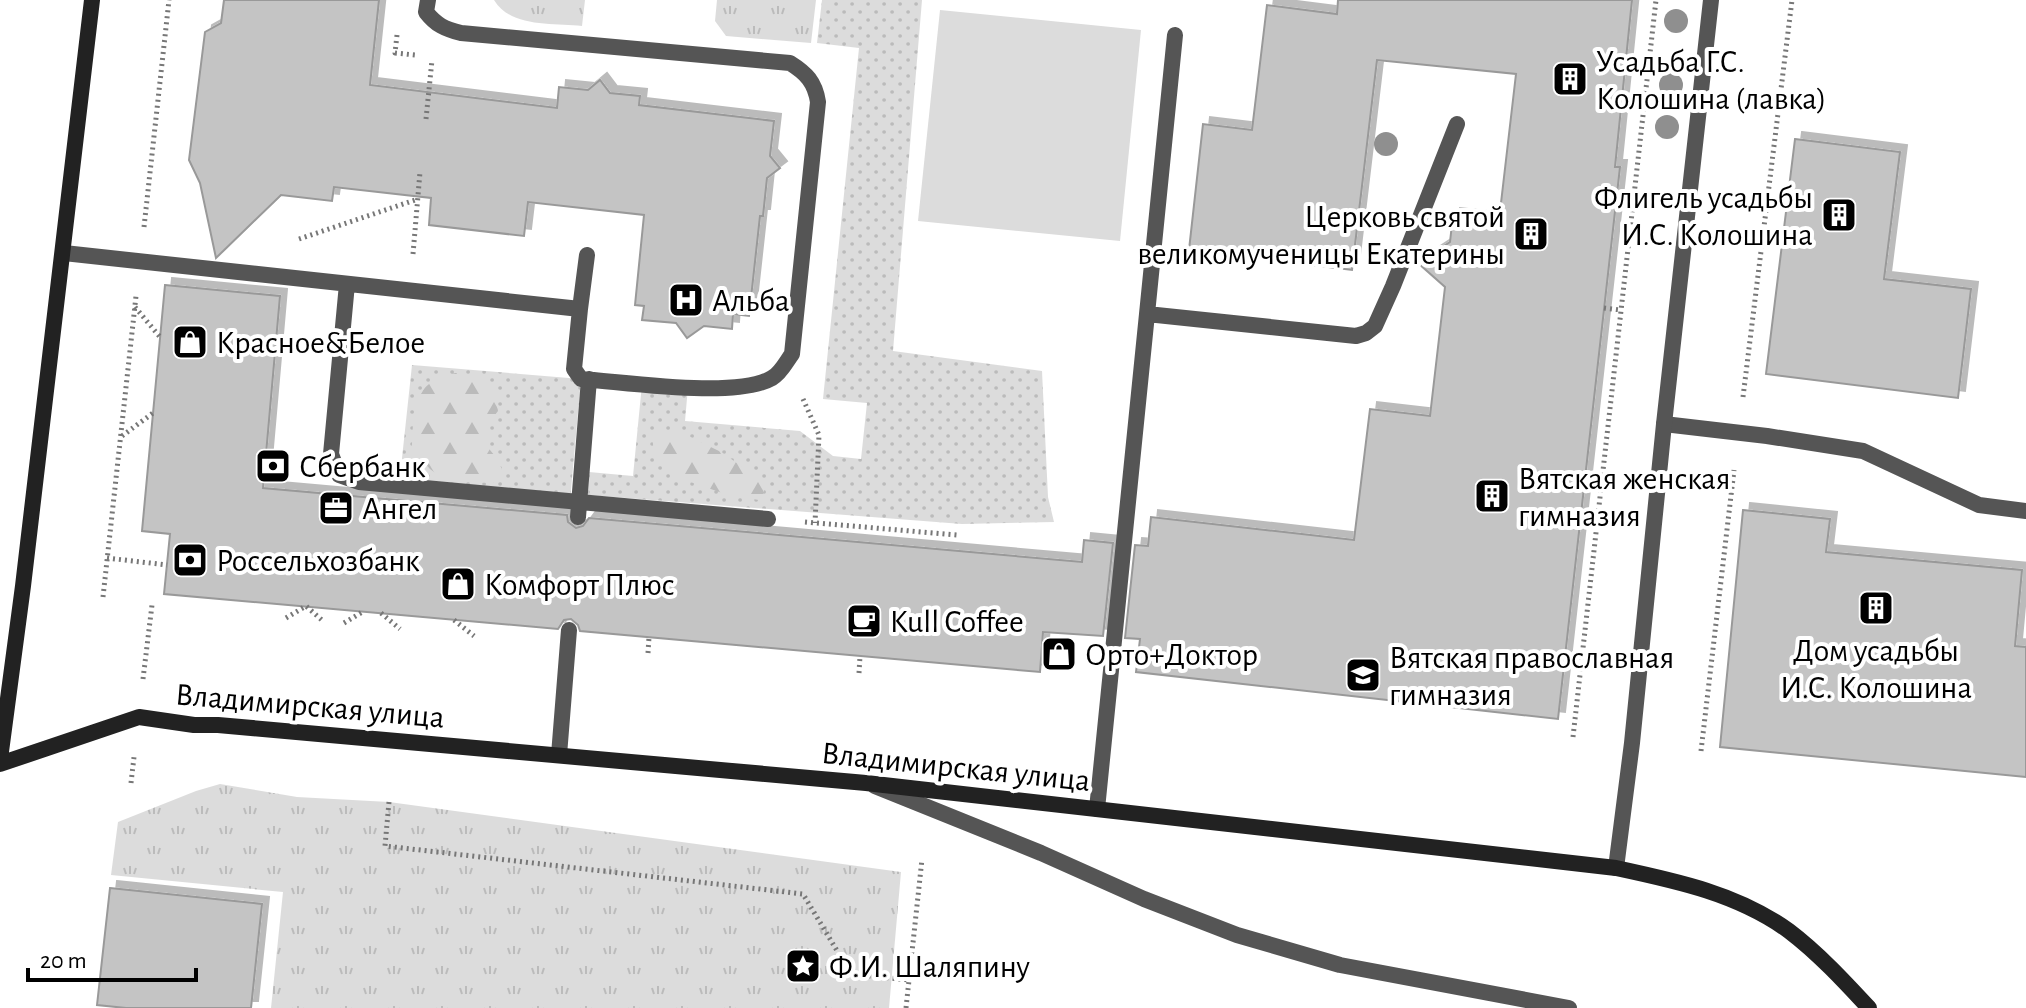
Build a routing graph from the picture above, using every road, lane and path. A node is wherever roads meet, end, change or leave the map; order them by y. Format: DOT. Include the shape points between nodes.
graph roads {
  1 [pos="92,0"];
  2 [pos="428,0"];
  3 [pos="1656,0"];
  4 [pos="1711,0"];
  5 [pos="1792,0"];
  6 [pos="435,24"];
  7 [pos="398,27"];
  8 [pos="1175,35"];
  9 [pos="433,56"];
  10 [pos="426,119"];
  11 [pos="1457,124"];
  12 [pos="420,172"];
  13 [pos="418,199"];
  14 [pos="289,242"];
  15 [pos="64,253"];
  16 [pos="587,255"];
  17 [pos="347,284"];
  18 [pos="411,291"];
  19 [pos="135,307"];
  20 [pos="1604,308"];
  21 [pos="580,309"];
  22 [pos="1621,310"];
  23 [pos="1147,314"];
  24 [pos="160,337"];
  25 [pos="783,367"];
  26 [pos="589,379"];
  27 [pos="153,413"];
  28 [pos="1664,424"];
  29 [pos="1739,432"];
  30 [pos="121,437"];
  31 [pos="579,509"];
  32 [pos="2026,511"];
  33 [pos="768,519"];
  34 [pos="815,523"];
  35 [pos="957,535"];
  36 [pos="107,558"];
  37 [pos="167,565"];
  38 [pos="364,611"];
  39 [pos="381,613"];
  40 [pos="286,618"];
  41 [pos="454,620"];
  42 [pos="324,622"];
  43 [pos="344,623"];
  44 [pos="400,629"];
  45 [pos="569,630"];
  46 [pos="474,636"];
  47 [pos="649,637"];
  48 [pos="648,653"];
  49 [pos="860,656"];
  50 [pos="859,673"];
  51 [pos="1573,737"];
  52 [pos="1701,751"];
  53 [pos="559,755"];
  54 [pos="0,762"];
  55 [pos="866,783"];
  56 [pos="389,802"];
  57 [pos="1097,809"];
  58 [pos="922,859"];
  59 [pos="1616,868"];
  60 [pos="909,980"];
  61 [pos="906,1008"];
  62 [pos="1569,1008"];
  63 [pos="1869,1008"];
  1 -- 15 [label="main road"];
  2 -- 6 [label="street" via="426,12"];
  3 -- 22 [label="path"];
  4 -- 28 [label="street"];
  5 -- 29 [label="path"];
  6 -- 9 [label="path"];
  6 -- 25 [label="street" via="461,33 790,63 806,73 818,102 792,354"];
  7 -- 9 [label="path" via="395,53"];
  8 -- 23 [label="street"];
  9 -- 10 [label="path"];
  11 -- 23 [label="street" via="1393,286 1375,326 1366,333"];
  12 -- 13 [label="path"];
  13 -- 14 [label="path"];
  13 -- 18 [label="path"];
  15 -- 17 [label="street"];
  15 -- 54 [label="main road"];
  16 -- 21 [label="street"];
  17 -- 18 [label="street"];
  17 -- 31 [label="street" via="331,454 339,475 359,482"];
  18 -- 21 [label="street"];
  19 -- 24 [label="path"];
  20 -- 22 [label="path"];
  21 -- 26 [label="street" via="574,369 581,379"];
  22 -- 51 [label="path"];
  23 -- 57 [label="street"];
  25 -- 26 [label="street" via="757,385 717,388"];
  25 -- 34 [label="path" via="819,435"];
  26 -- 31 [label="street"];
  27 -- 30 [label="path"];
  28 -- 29 [label="street"];
  28 -- 59 [label="street"];
  29 -- 32 [label="street" via="1863,451 1979,505"];
  29 -- 52 [label="path"];
  31 -- 33 [label="street"];
  33 -- 34 [label="path"];
  34 -- 35 [label="path"];
  36 -- 37 [label="path"];
  38 -- 43 [label="path"];
  39 -- 44 [label="path"];
  40 -- 42 [label="path" via="306,606"];
  41 -- 46 [label="path"];
  45 -- 53 [label="street"];
  47 -- 48 [label="path"];
  49 -- 50 [label="path"];
  53 -- 54 [label="main road, Владимирская улица" via="139,717"];
  53 -- 55 [label="main road, Владимирская улица"];
  55 -- 57 [label="main road, Владимирская улица"];
  55 -- 62 [label="street" via="1237,935 1340,965"];
  56 -- 60 [label="path" via="385,846 803,894 851,974"];
  57 -- 59 [label="main road, Владимирская улица"];
  58 -- 60 [label="path"];
  59 -- 63 [label="main road, Владимирская улица" via="1681,882 1762,914 1789,931"];
  60 -- 61 [label="path"];
}
